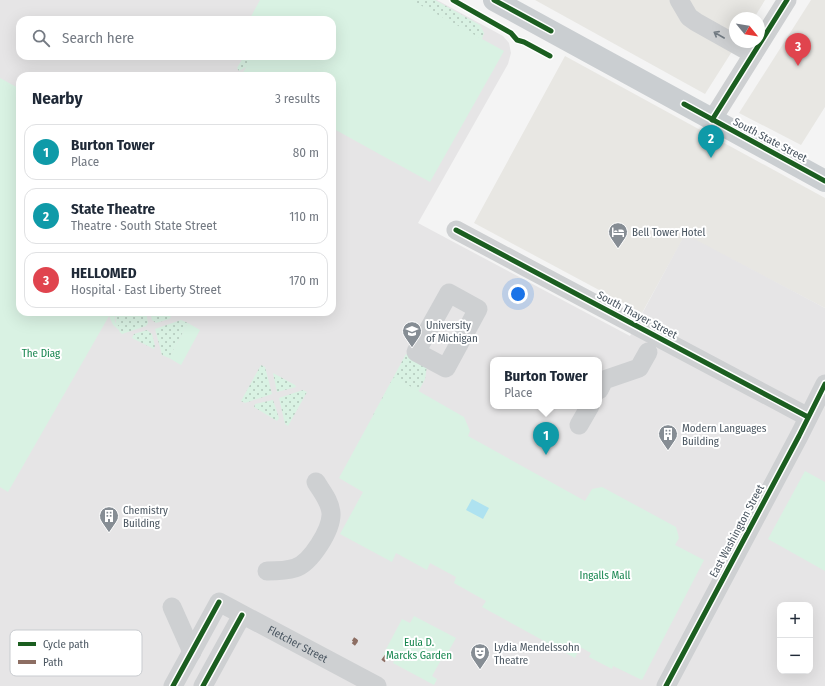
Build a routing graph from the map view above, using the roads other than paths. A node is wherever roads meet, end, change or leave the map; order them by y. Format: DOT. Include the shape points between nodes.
graph roads {
  1 [pos="494,0"];
  2 [pos="679,0"];
  3 [pos="787,0"];
  4 [pos="753,54"];
  5 [pos="712,120"];
  6 [pos="825,181"];
  7 [pos="456,230"];
  8 [pos="648,352"];
  9 [pos="602,384"];
  10 [pos="825,384"];
  11 [pos="588,409"];
  12 [pos="808,418"];
  13 [pos="579,425"];
  14 [pos="316,482"];
  15 [pos="267,571"];
  16 [pos="172,607"];
  17 [pos="242,615"];
  18 [pos="192,652"];
  19 [pos="173,686"];
  20 [pos="202,686"];
  21 [pos="377,686"];
  22 [pos="666,686"];
  1 -- 5 [label="main road, South State Street"];
  4 -- 2 [label="street, one-way" via="689,17"];
  3 -- 4 [label="street"];
  4 -- 5 [label="street"];
  5 -- 6 [label="main road, South State Street"];
  7 -- 12 [label="street, South Thayer Street"];
  8 -- 9 [label="street" via="639,368 604,380"];
  10 -- 12 [label="street, East Washington Street"];
  11 -- 13 [label="street"];
  12 -- 22 [label="street, East Washington Street"];
  14 -- 15 [label="street" via="327,498 331,513 330,522 314,553 309,560 295,568"];
  16 -- 18 [label="street"];
  17 -- 18 [label="street, Fletcher Street" via="219,602"];
  17 -- 20 [label="street"];
  17 -- 21 [label="street, Fletcher Street"];
  18 -- 19 [label="street"];
}
